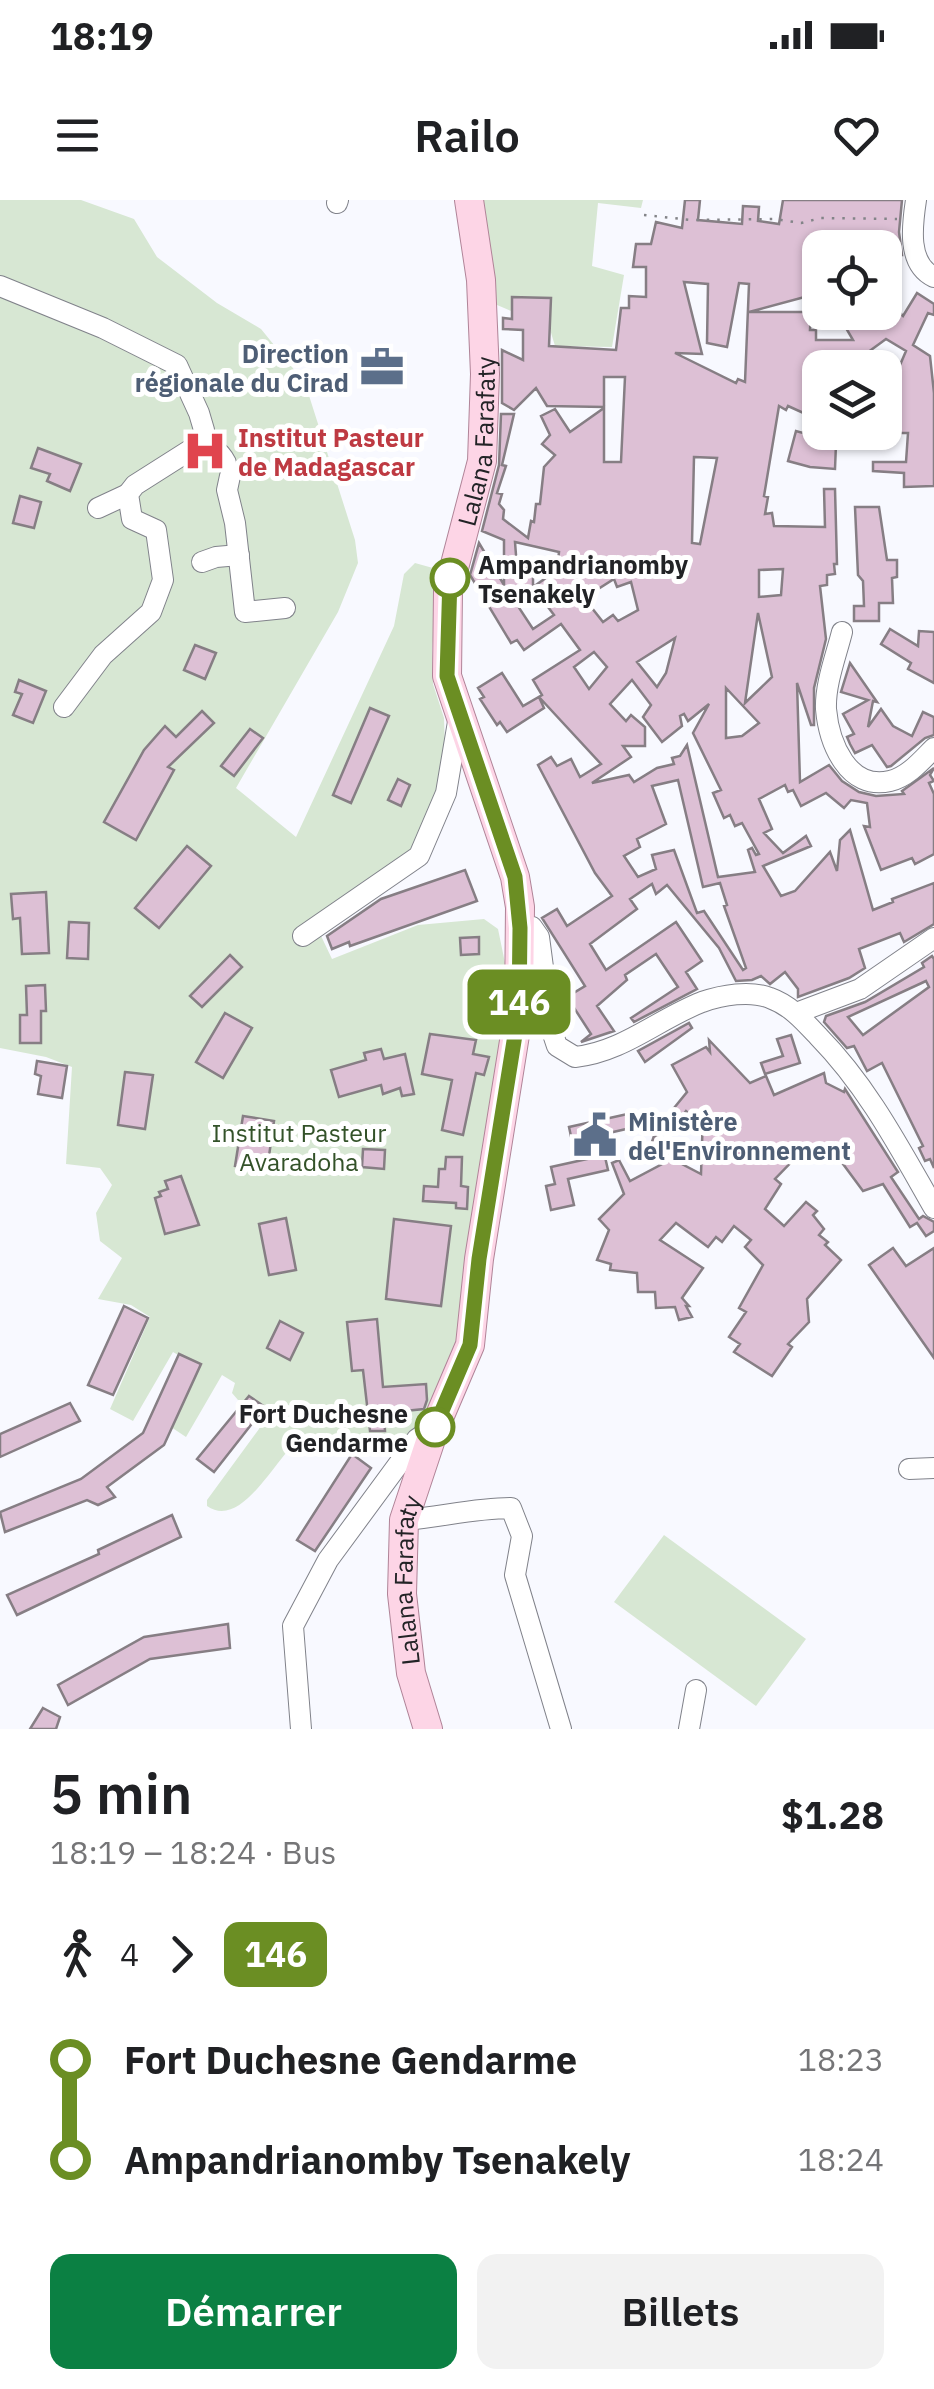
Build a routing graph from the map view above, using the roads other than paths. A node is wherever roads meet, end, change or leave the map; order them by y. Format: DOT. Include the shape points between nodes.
graph roads {
  1 [pos="469,200"];
  2 [pos="915,210"];
  3 [pos="934,277"];
  4 [pos="0,286"];
  5 [pos="201,442"];
  6 [pos="128,494"];
  7 [pos="98,508"];
  8 [pos="238,555"];
  9 [pos="202,562"];
  10 [pos="285,608"];
  11 [pos="842,632"];
  12 [pos="64,706"];
  13 [pos="459,714"];
  14 [pos="934,748"];
  15 [pos="520,928"];
  16 [pos="303,936"];
  17 [pos="934,938"];
  18 [pos="796,1012"];
  19 [pos="934,1208"];
  20 [pos="435,1427"];
  21 [pos="934,1468"];
  22 [pos="909,1469"];
  23 [pos="404,1520"];
  24 [pos="696,1690"];
  25 [pos="302,1729"];
  26 [pos="428,1729"];
  27 [pos="561,1729"];
  28 [pos="689,1729"];
  1 -- 13 [label="main road, Lalana Farafaty" via="485,374 482,461 448,591 447,676"];
  2 -- 3 [label="street" via="917,264"];
  4 -- 5 [label="street" via="177,365 204,430"];
  5 -- 6 [label="street"];
  5 -- 8 [label="street" via="220,452 228,470"];
  6 -- 7 [label="street"];
  6 -- 12 [label="street" via="132,518 156,530 164,580 151,612 102,654"];
  8 -- 9 [label="street"];
  8 -- 10 [label="street" via="245,612"];
  11 -- 14 [label="street" via="826,712 846,769 890,781"];
  13 -- 15 [label="main road, Lalana Farafaty" via="515,877"];
  13 -- 16 [label="street" via="446,793 419,856"];
  15 -- 18 [label="street" via="532,927 540,938 551,1028 557,1046 575,1057 620,1046 719,997 766,996"];
  15 -- 20 [label="main road, Lalana Farafaty" via="519,1010 470,1345"];
  17 -- 18 [label="street" via="860,990"];
  18 -- 19 [label="street" via="854,1074"];
  20 -- 23 [label="main road, Lalana Farafaty"];
  20 -- 25 [label="street" via="417,1439 328,1560 293,1626"];
  21 -- 22 [label="street"];
  23 -- 26 [label="main road, Lalana Farafaty" via="402,1594 411,1673"];
  23 -- 27 [label="street" via="511,1508 522,1536 515,1576"];
  24 -- 28 [label="street"];
}
